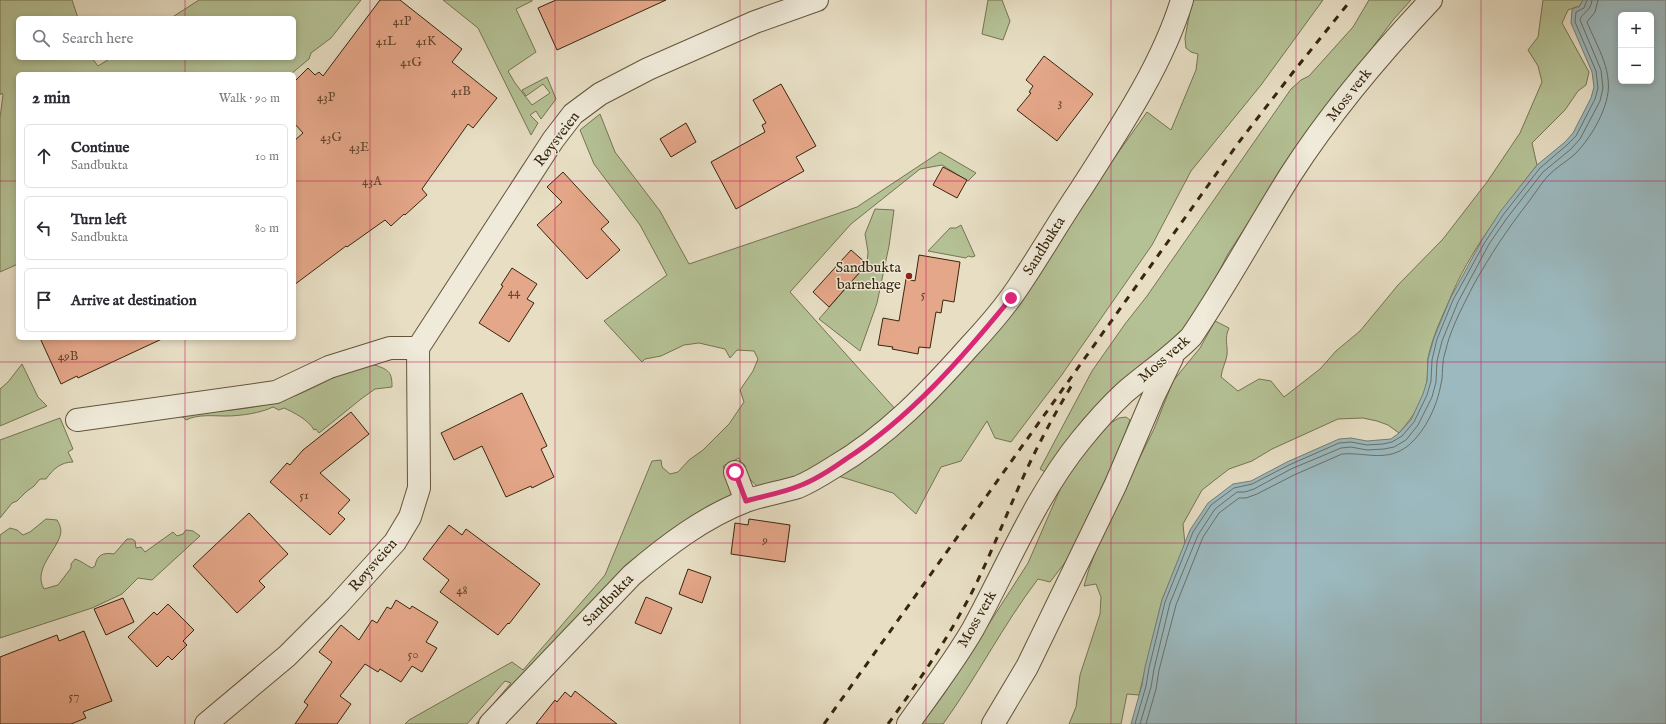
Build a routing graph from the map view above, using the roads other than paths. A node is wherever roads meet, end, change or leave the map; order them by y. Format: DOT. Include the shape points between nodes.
graph roads {
  1 [pos="817,0"];
  2 [pos="1182,0"];
  3 [pos="1431,0"];
  4 [pos="418,348"];
  5 [pos="1174,354"];
  6 [pos="77,420"];
  7 [pos="735,472"];
  8 [pos="746,501"];
  9 [pos="206,724"];
  10 [pos="490,724"];
  11 [pos="908,724"];
  12 [pos="992,724"];
  1 -- 4 [label="street, Røysveien" via="755,22 648,69 600,94 573,114 553,140"];
  2 -- 8 [label="street, Sandbukta" via="1159,56 1118,131 1011,298 987,327 934,387 861,450 799,486"];
  3 -- 5 [label="street, Moss verk" via="1395,38 1330,120 1292,174 1206,315 1191,337"];
  4 -- 6 [label="street" via="390,348 329,367 276,392"];
  4 -- 9 [label="street, Røysveien" via="420,488 410,517 395,542 326,617 286,656"];
  5 -- 11 [label="street, Moss verk" via="1110,407 1063,464 972,629"];
  5 -- 12 [label="street" via="1115,486 1034,654"];
  7 -- 8 [label="street"];
  8 -- 10 [label="street, Sandbukta" via="684,534 632,575"];
}
